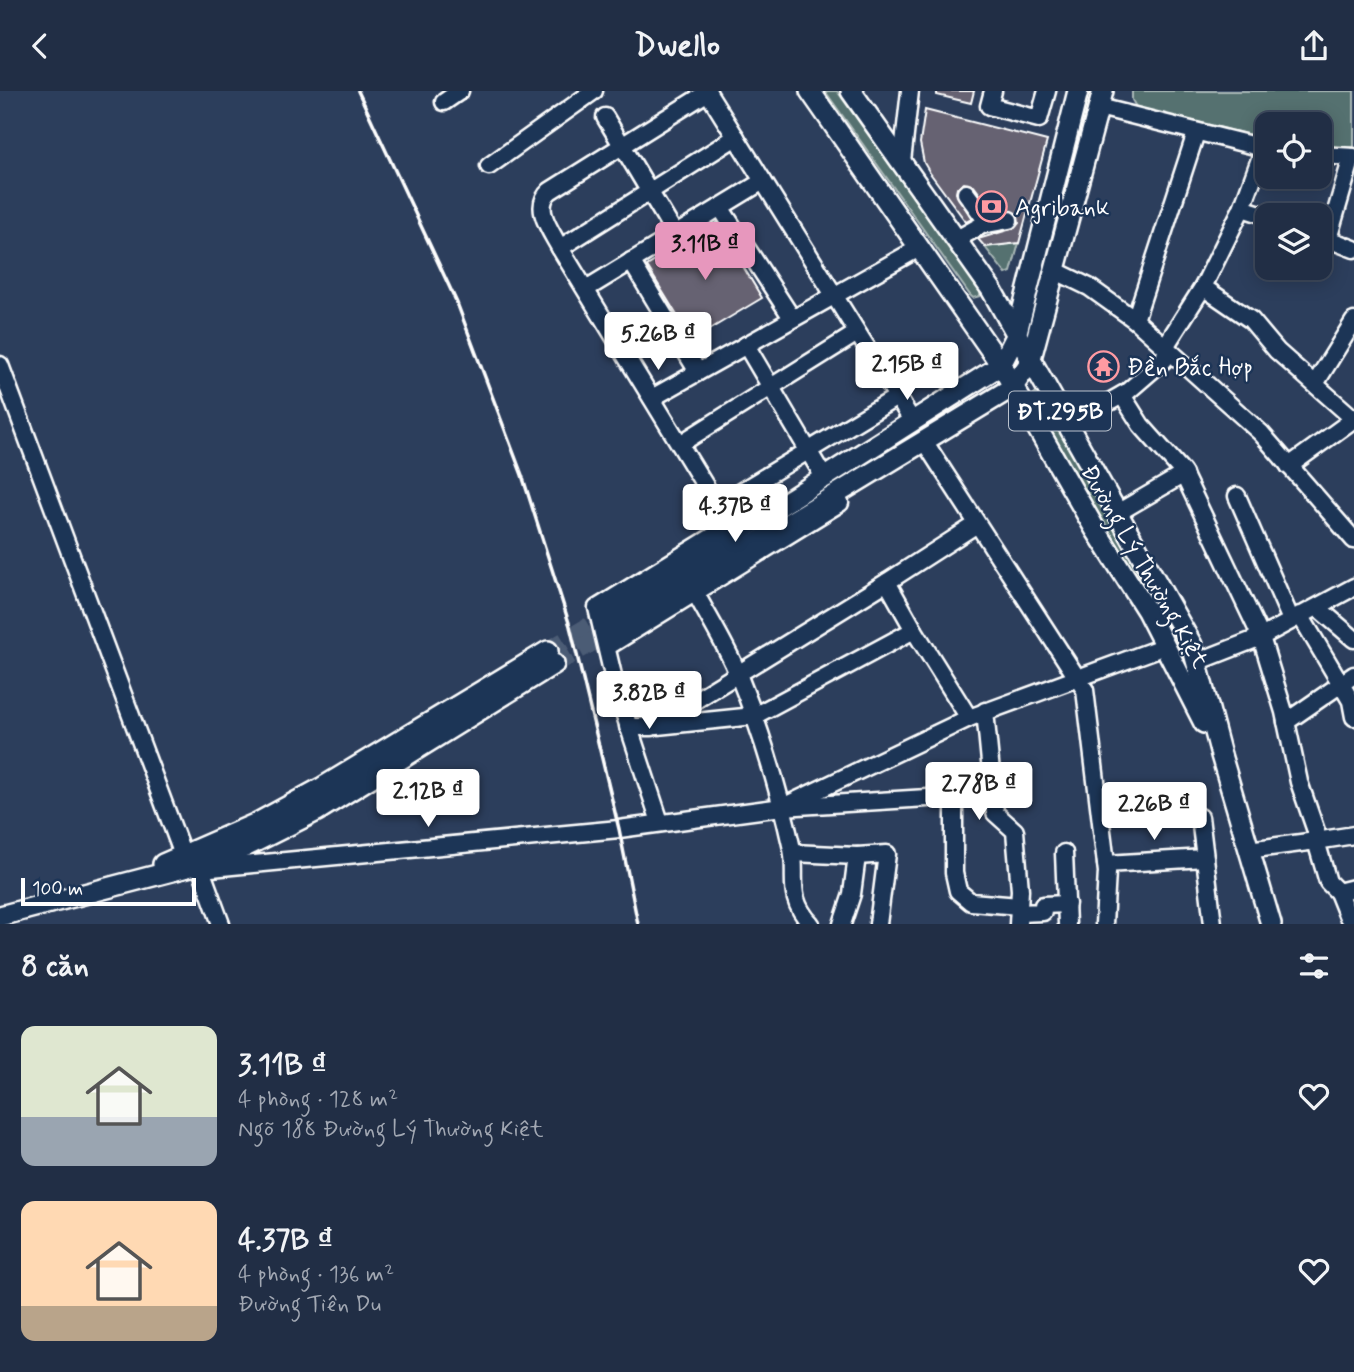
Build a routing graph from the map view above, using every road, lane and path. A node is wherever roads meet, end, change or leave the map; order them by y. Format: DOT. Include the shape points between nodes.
graph roads {
  1 [pos="460,91"];
  2 [pos="594,91"];
  3 [pos="707,91"];
  4 [pos="810,91"];
  5 [pos="852,91"];
  6 [pos="910,91"];
  7 [pos="993,91"];
  8 [pos="1047,91"];
  9 [pos="1077,91"];
  10 [pos="1101,99"];
  11 [pos="444,103"];
  12 [pos="605,117"];
  13 [pos="1196,133"];
  14 [pos="736,137"];
  15 [pos="622,146"];
  16 [pos="1255,146"];
  17 [pos="1332,156"];
  18 [pos="1353,157"];
  19 [pos="902,161"];
  20 [pos="489,166"];
  21 [pos="1255,176"];
  22 [pos="763,181"];
  23 [pos="650,191"];
  24 [pos="965,193"];
  25 [pos="720,207"];
  26 [pos="1242,208"];
  27 [pos="1255,212"];
  28 [pos="1332,215"];
  29 [pos="1009,220"];
  30 [pos="988,223"];
  31 [pos="675,234"];
  32 [pos="957,239"];
  33 [pos="1332,240"];
  34 [pos="560,248"];
  35 [pos="919,249"];
  36 [pos="1354,249"];
  37 [pos="631,261"];
  38 [pos="1056,271"];
  39 [pos="1203,287"];
  40 [pos="586,289"];
  41 [pos="834,295"];
  42 [pos="792,318"];
  43 [pos="1135,320"];
  44 [pos="1354,321"];
  45 [pos="857,333"];
  46 [pos="1016,336"];
  47 [pos="746,345"];
  48 [pos="1167,350"];
  49 [pos="1030,362"];
  50 [pos="0,365"];
  51 [pos="1001,365"];
  52 [pos="698,372"];
  53 [pos="1315,384"];
  54 [pos="771,387"];
  55 [pos="1013,387"];
  56 [pos="1122,395"];
  57 [pos="897,397"];
  58 [pos="652,398"];
  59 [pos="1354,419"];
  60 [pos="913,422"];
  61 [pos="1069,425"];
  62 [pos="924,441"];
  63 [pos="680,444"];
  64 [pos="808,451"];
  65 [pos="885,465"];
  66 [pos="1289,465"];
  67 [pos="1184,474"];
  68 [pos="822,475"];
  69 [pos="1237,496"];
  70 [pos="717,506"];
  71 [pos="1119,512"];
  72 [pos="977,524"];
  73 [pos="737,537"];
  74 [pos="1354,540"];
  75 [pos="887,582"];
  76 [pos="1354,587"];
  77 [pos="696,594"];
  78 [pos="1318,608"];
  79 [pos="1295,618"];
  80 [pos="914,630"];
  81 [pos="608,631"];
  82 [pos="1261,637"];
  83 [pos="1354,639"];
  84 [pos="1165,646"];
  85 [pos="551,657"];
  86 [pos="1197,662"];
  87 [pos="738,672"];
  88 [pos="1078,678"];
  89 [pos="1347,679"];
  90 [pos="985,711"];
  91 [pos="754,716"];
  92 [pos="1354,717"];
  93 [pos="969,718"];
  94 [pos="1286,722"];
  95 [pos="628,727"];
  96 [pos="652,727"];
  97 [pos="1221,755"];
  98 [pos="992,794"];
  99 [pos="954,796"];
  100 [pos="782,807"];
  101 [pos="1200,817"];
  102 [pos="660,823"];
  103 [pos="1354,835"];
  104 [pos="1316,841"];
  105 [pos="1248,850"];
  106 [pos="793,853"];
  107 [pos="1064,853"];
  108 [pos="857,856"];
  109 [pos="1205,858"];
  110 [pos="194,863"];
  111 [pos="1106,864"];
  112 [pos="1354,888"];
  113 [pos="1338,892"];
  114 [pos="1067,904"];
  115 [pos="1018,914"];
  116 [pos="0,916"];
  117 [pos="1348,917"];
  118 [pos="220,924"];
  119 [pos="811,924"];
  120 [pos="842,924"];
  121 [pos="878,924"];
  122 [pos="1067,924"];
  123 [pos="1104,924"];
  124 [pos="1208,924"];
  125 [pos="1271,924"];
  1 -- 11 [label="street"];
  2 -- 20 [label="street"];
  3 -- 14 [label="street"];
  3 -- 15 [label="street"];
  4 -- 35 [label="main road, Đường Lý Thường Kiệt / ĐT.295B"];
  5 -- 19 [label="main road, Đường Lý Thường Kiệt / ĐT.295B"];
  6 -- 19 [label="street"];
  7 -- 8 [label="street" via="989,106 1039,119"];
  9 -- 46 [label="main road"];
  10 -- 13 [label="street"];
  10 -- 38 [label="main road"];
  12 -- 15 [label="street"];
  13 -- 16 [label="street"];
  13 -- 43 [label="street"];
  14 -- 22 [label="street"];
  14 -- 23 [label="street"];
  15 -- 23 [label="street"];
  15 -- 34 [label="street" via="543,197 546,222"];
  17 -- 18 [label="street"];
  18 -- 28 [label="street"];
  19 -- 32 [label="main road, Đường Lý Thường Kiệt / ĐT.295B"];
  21 -- 26 [label="street"];
  22 -- 25 [label="street"];
  22 -- 41 [label="street"];
  23 -- 31 [label="street"];
  23 -- 34 [label="street"];
  24 -- 30 [label="street"];
  25 -- 31 [label="street"];
  25 -- 42 [label="street"];
  26 -- 27 [label="street"];
  26 -- 39 [label="street"];
  29 -- 30 [label="street"];
  30 -- 32 [label="street"];
  31 -- 37 [label="street"];
  32 -- 46 [label="main road, Đường Lý Thường Kiệt / ĐT.295B"];
  33 -- 36 [label="street"];
  34 -- 40 [label="street"];
  35 -- 41 [label="street"];
  35 -- 51 [label="main road, Đường Lý Thường Kiệt / ĐT.295B"];
  37 -- 40 [label="street"];
  37 -- 52 [label="street"];
  38 -- 43 [label="street" via="1089,287"];
  38 -- 49 [label="main road"];
  39 -- 48 [label="street"];
  39 -- 53 [label="street" via="1251,320"];
  40 -- 58 [label="street"];
  41 -- 42 [label="street"];
  41 -- 45 [label="street"];
  42 -- 47 [label="street"];
  43 -- 48 [label="street"];
  44 -- 53 [label="street"];
  45 -- 54 [label="street"];
  45 -- 57 [label="street"];
  46 -- 49 [label="main road, Đường Lý Thường Kiệt / ĐT.295B"];
  46 -- 51 [label="main road"];
  47 -- 52 [label="street"];
  47 -- 54 [label="street"];
  48 -- 56 [label="street" via="1164,360"];
  48 -- 66 [label="street" via="1261,433"];
  49 -- 55 [label="main road"];
  49 -- 61 [label="main road, Đường Lý Thường Kiệt / ĐT.295B"];
  50 -- 110 [label="street"];
  51 -- 55 [label="main road, Đường Lý Thường Kiệt / ĐT.295B"];
  51 -- 60 [label="main road"];
  52 -- 58 [label="street"];
  53 -- 59 [label="street"];
  54 -- 63 [label="street"];
  54 -- 64 [label="street"];
  55 -- 62 [label="main road"];
  55 -- 84 [label="main road, Đường Lý Thường Kiệt / ĐT.295B"];
  56 -- 61 [label="street"];
  56 -- 67 [label="street" via="1141,425"];
  57 -- 60 [label="street"];
  57 -- 64 [label="street"];
  58 -- 63 [label="street"];
  59 -- 66 [label="street"];
  60 -- 68 [label="main road"];
  61 -- 71 [label="main road, Đường Lý Thường Kiệt / ĐT.295B"];
  62 -- 65 [label="main road"];
  62 -- 72 [label="street"];
  63 -- 70 [label="street"];
  64 -- 68 [label="street"];
  64 -- 70 [label="street"];
  65 -- 73 [label="main road"];
  65 -- 77 [label="street" via="878,479"];
  66 -- 74 [label="street"];
  67 -- 71 [label="street"];
  67 -- 82 [label="street"];
  68 -- 73 [label="main road"];
  69 -- 79 [label="street"];
  70 -- 73 [label="street"];
  71 -- 86 [label="main road, Đường Lý Thường Kiệt / ĐT.295B"];
  72 -- 75 [label="street"];
  72 -- 88 [label="street"];
  73 -- 81 [label="main road"];
  73 -- 81 [label="street" via="597,608"];
  75 -- 80 [label="street"];
  75 -- 87 [label="street"];
  76 -- 78 [label="street"];
  77 -- 81 [label="street"];
  77 -- 87 [label="street"];
  78 -- 79 [label="street"];
  78 -- 83 [label="street"];
  79 -- 82 [label="street"];
  79 -- 89 [label="street"];
  80 -- 91 [label="street"];
  80 -- 93 [label="street"];
  81 -- 95 [label="street"];
  82 -- 86 [label="street"];
  82 -- 94 [label="street"];
  84 -- 88 [label="street"];
  84 -- 97 [label="main road, Đường Lý Thường Kiệt / ĐT.295B"];
  85 -- 110 [label="main road" via="317,811 244,847"];
  86 -- 97 [label="main road, Đường Lý Thường Kiệt / ĐT.295B"];
  87 -- 91 [label="street"];
  87 -- 96 [label="street"];
  88 -- 90 [label="street"];
  88 -- 111 [label="street" via="1085,690"];
  89 -- 92 [label="street"];
  89 -- 94 [label="street"];
  90 -- 93 [label="street"];
  90 -- 98 [label="street"];
  91 -- 96 [label="street"];
  91 -- 100 [label="street"];
  93 -- 100 [label="street"];
  94 -- 104 [label="street"];
  95 -- 96 [label="street"];
  95 -- 102 [label="street"];
  97 -- 105 [label="main road, Đường Lý Thường Kiệt / ĐT.295B"];
  98 -- 99 [label="street"];
  98 -- 115 [label="street" via="995,813 1015,831"];
  99 -- 100 [label="street"];
  99 -- 115 [label="street" via="958,891 971,902"];
  100 -- 102 [label="street"];
  100 -- 106 [label="street"];
  101 -- 109 [label="street"];
  102 -- 110 [label="street"];
  103 -- 104 [label="street"];
  104 -- 105 [label="street"];
  104 -- 113 [label="street" via="1328,882"];
  105 -- 125 [label="main road, Đường Lý Thường Kiệt / ĐT.295B"];
  106 -- 108 [label="street"];
  106 -- 119 [label="street" via="794,891"];
  107 -- 114 [label="street"];
  108 -- 120 [label="street"];
  108 -- 121 [label="street" via="887,854"];
  109 -- 111 [label="street"];
  109 -- 124 [label="street"];
  110 -- 116 [label="main road"];
  110 -- 118 [label="street"];
  111 -- 123 [label="street"];
  112 -- 113 [label="street"];
  113 -- 117 [label="street"];
  114 -- 115 [label="street" via="1043,905 1043,912"];
  114 -- 122 [label="street"];
}
